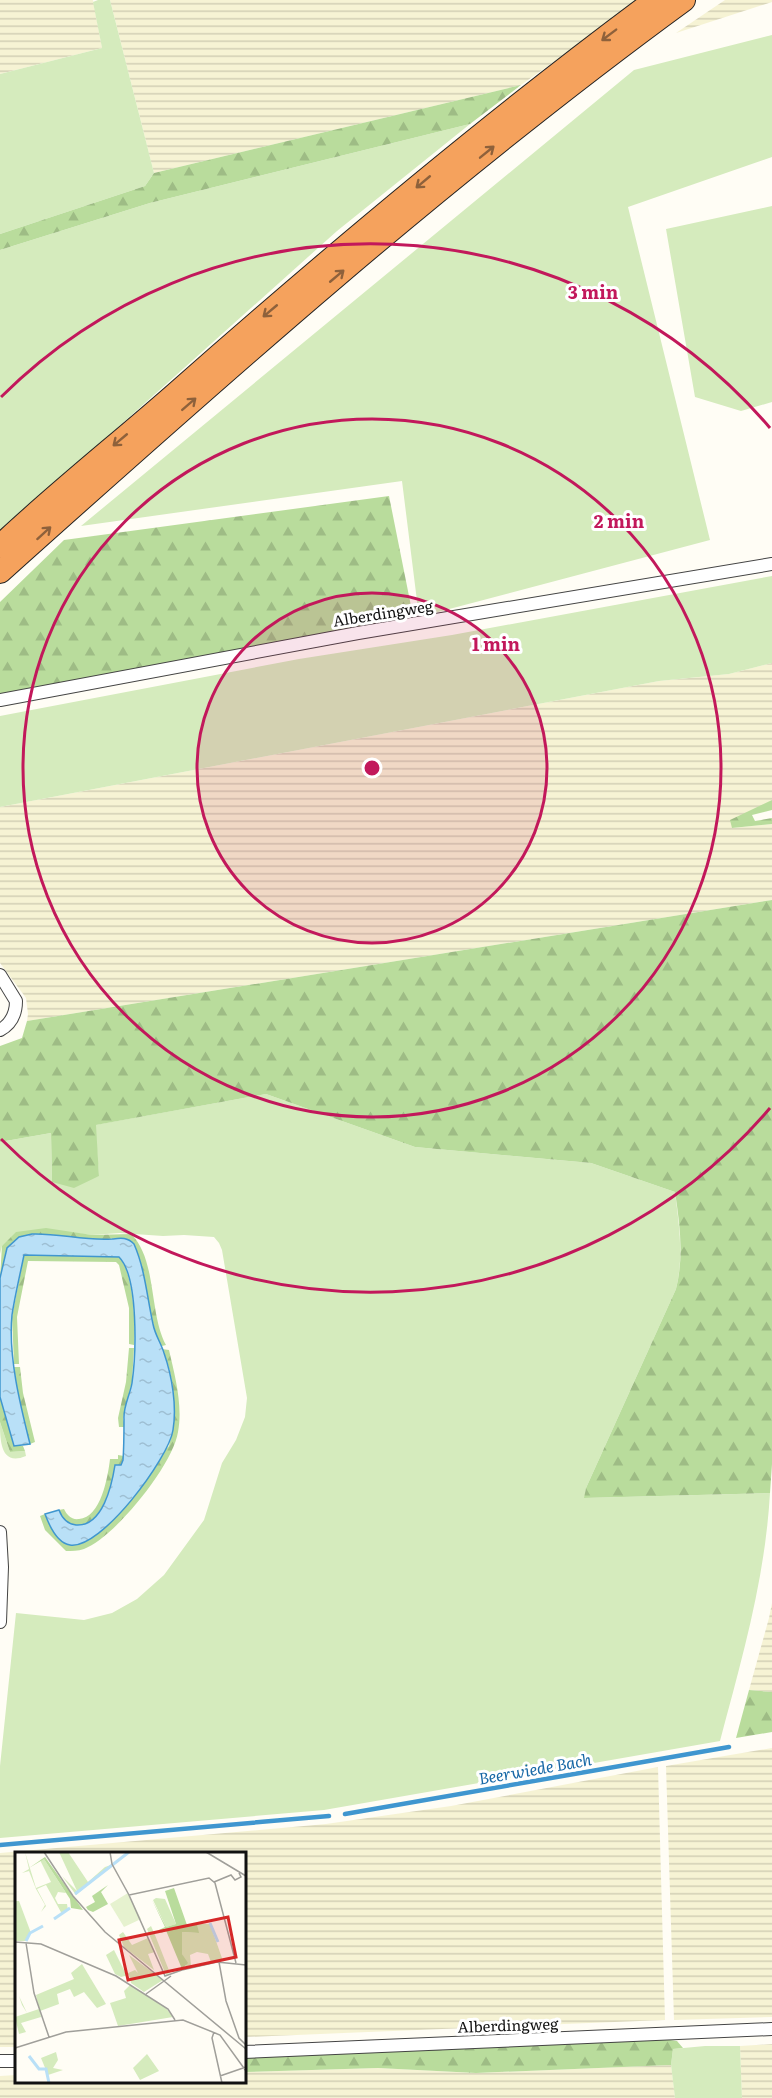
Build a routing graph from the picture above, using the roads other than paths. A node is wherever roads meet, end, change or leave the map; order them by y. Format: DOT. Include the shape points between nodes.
graph roads {
  1 [pos="656,0"];
  2 [pos="684,0"];
  3 [pos="0,546"];
  4 [pos="772,564"];
  5 [pos="0,572"];
  6 [pos="0,700"];
  7 [pos="0,975"];
  8 [pos="0,1030"];
  9 [pos="0,1532"];
  10 [pos="0,1622"];
  11 [pos="772,2029"];
  12 [pos="246,2052"];
  1 -- 3 [label="highway, one-way" via="469,144 346,246"];
  5 -- 2 [label="highway, one-way" via="359,257 512,132"];
  4 -- 6 [label="street, Alberdingweg" via="358,633"];
  7 -- 8 [label="street" via="16,1001 13,1018"];
  9 -- 10 [label="street"];
  11 -- 12 [label="street, Alberdingweg"];
}
